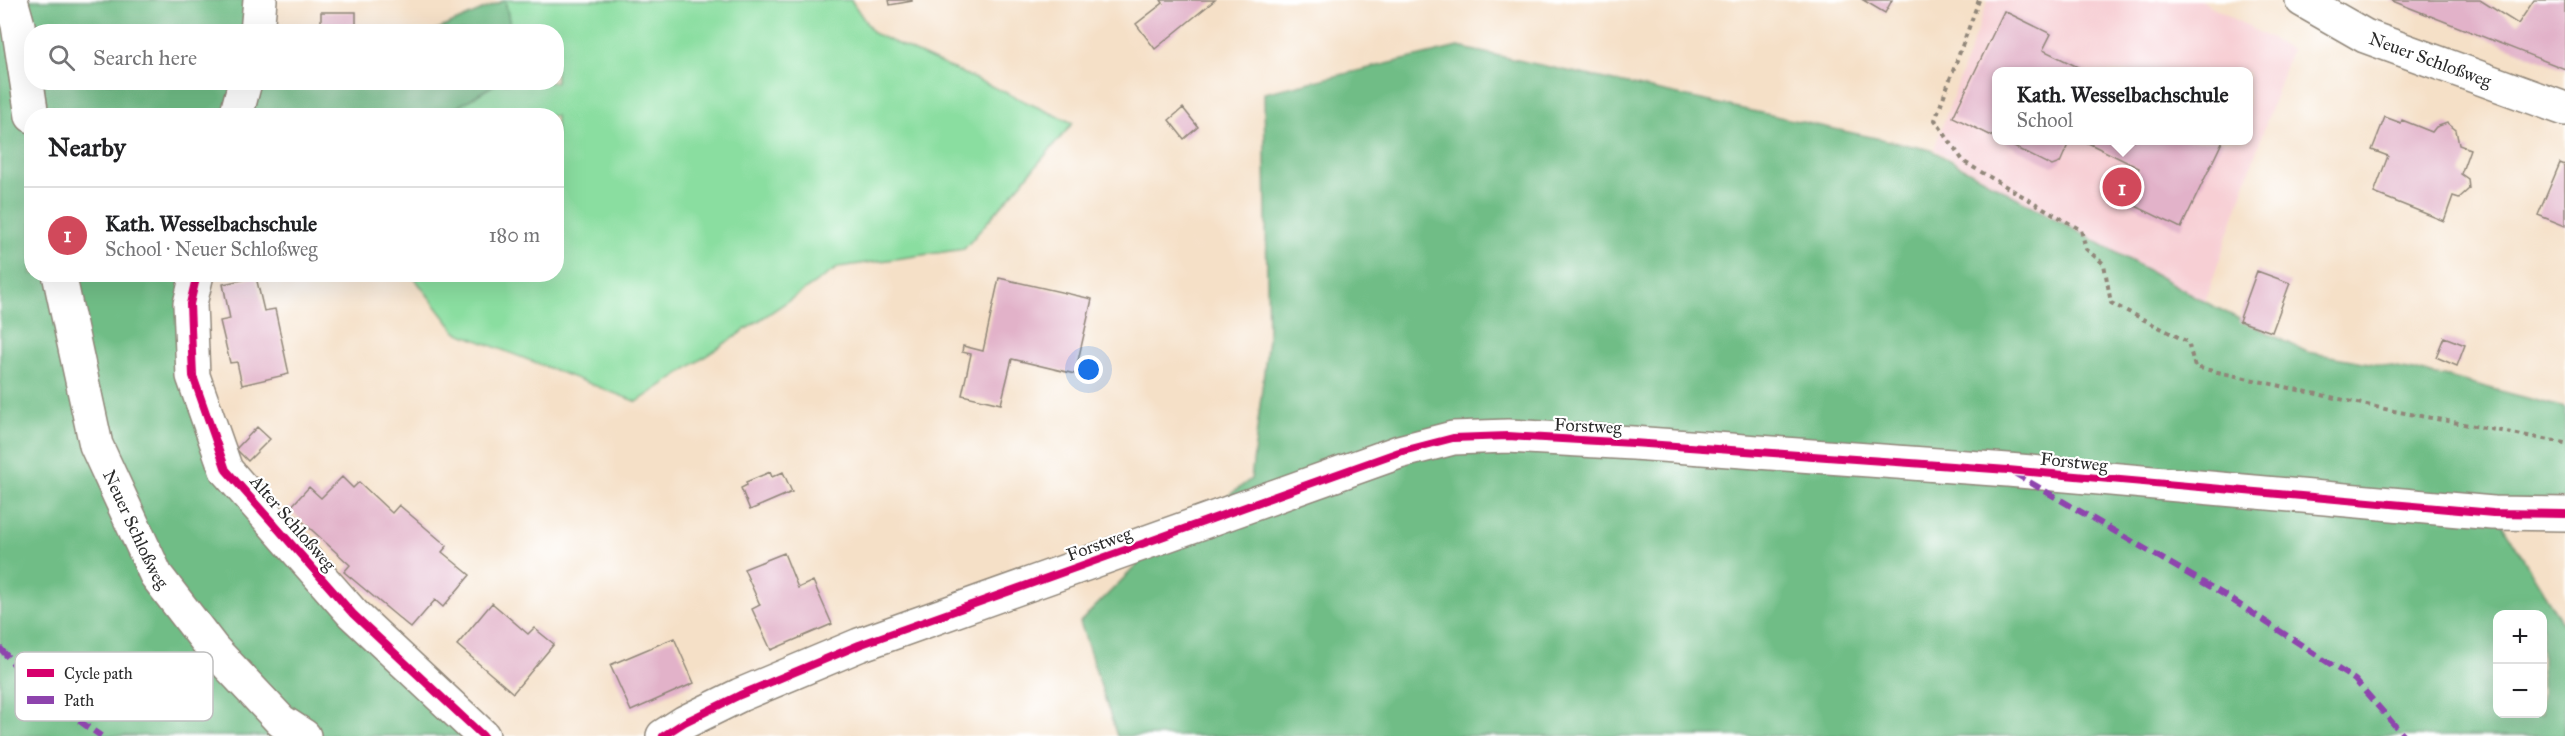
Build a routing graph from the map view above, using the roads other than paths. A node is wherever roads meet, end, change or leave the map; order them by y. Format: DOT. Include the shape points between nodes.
graph roads {
  1 [pos="11,0"];
  2 [pos="260,0"];
  3 [pos="2302,0"];
  4 [pos="258,24"];
  5 [pos="24,64"];
  6 [pos="28,90"];
  7 [pos="242,90"];
  8 [pos="31,108"];
  9 [pos="238,108"];
  10 [pos="2565,109"];
  11 [pos="61,282"];
  12 [pos="195,282"];
  13 [pos="2565,514"];
  14 [pos="304,736"];
  15 [pos="483,736"];
  16 [pos="663,736"];
  1 -- 5 [label="street"];
  2 -- 4 [label="street"];
  3 -- 10 [label="street, Neuer Schloßweg" via="2365,36"];
  6 -- 8 [label="street"];
  7 -- 9 [label="street"];
  11 -- 14 [label="street, Neuer Schloßweg" via="96,445 156,575 213,649 282,721"];
  12 -- 15 [label="street, Alter Schloßweg" via="190,304 193,376 226,470 353,614"];
  13 -- 16 [label="street, Forstweg" via="2493,513 2008,470 1633,443 1508,436 1453,438 1399,452 859,645 740,695"];
}
